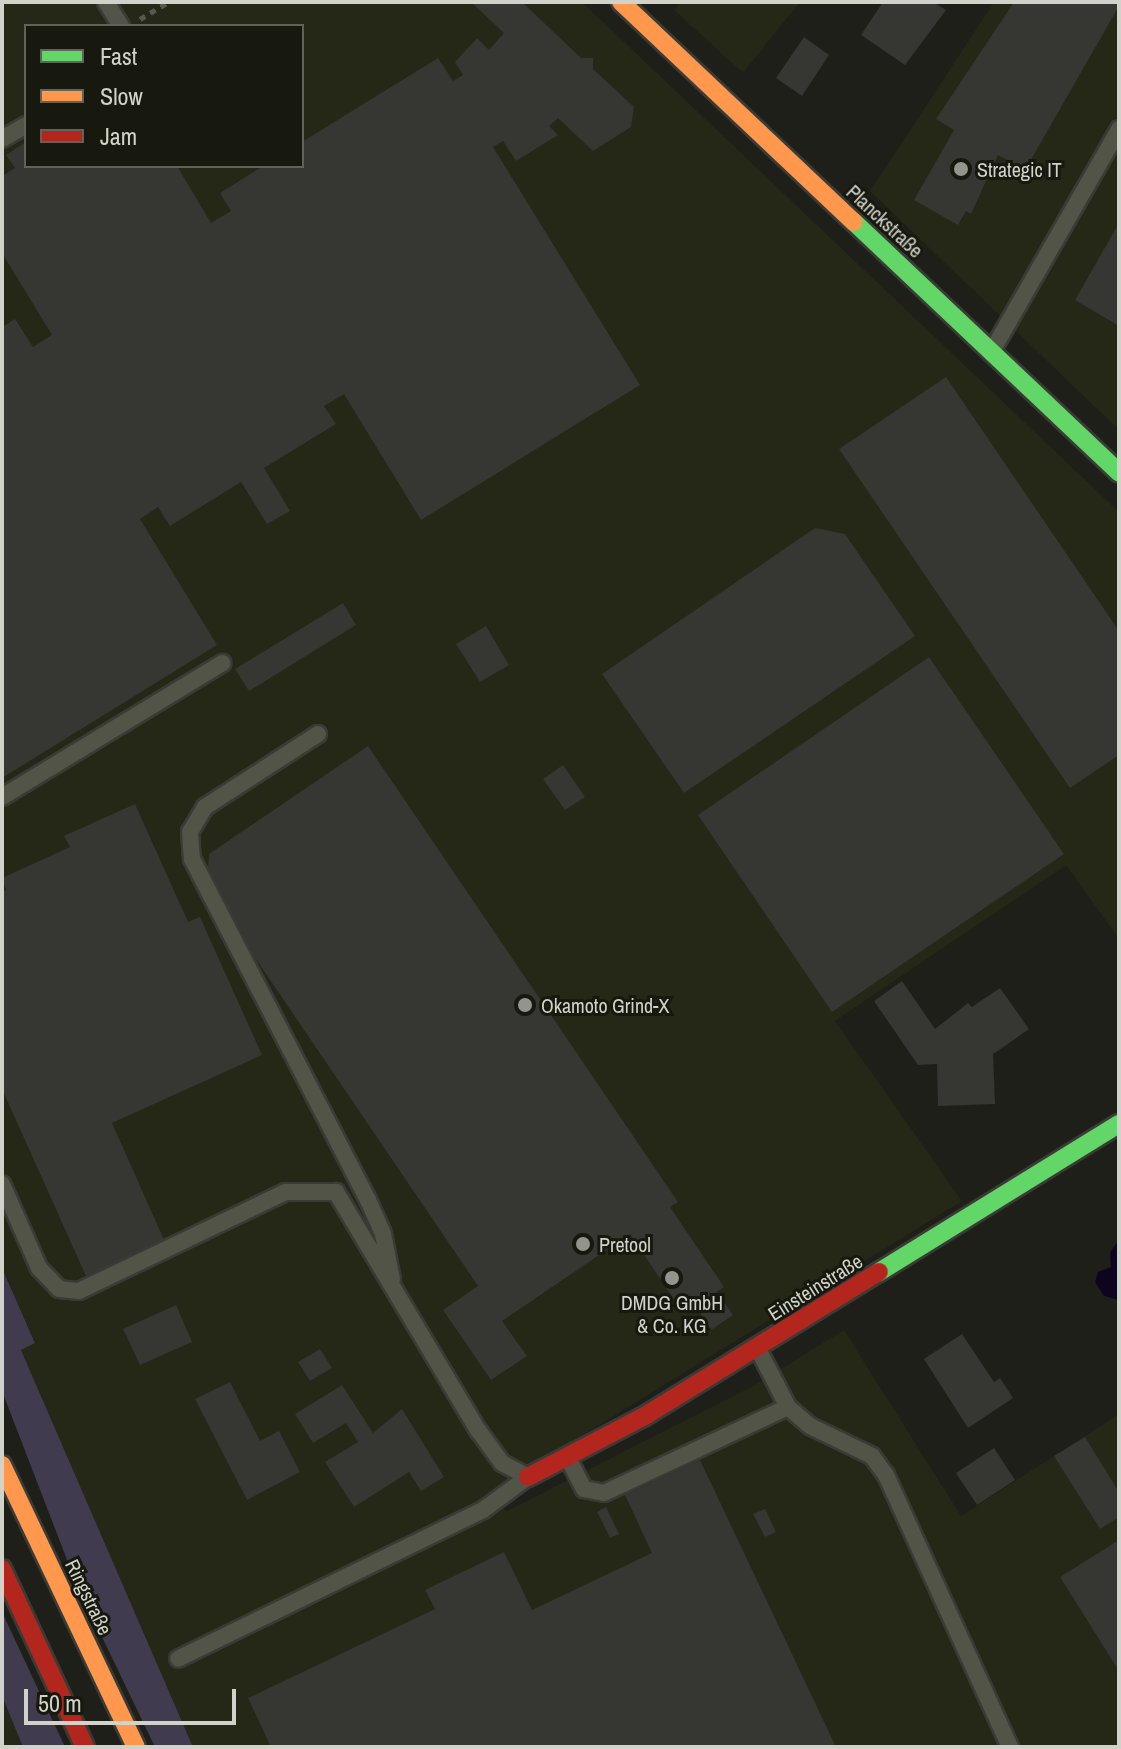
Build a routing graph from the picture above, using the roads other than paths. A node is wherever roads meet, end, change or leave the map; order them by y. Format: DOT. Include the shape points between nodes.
graph roads {
  1 [pos="106,2"];
  2 [pos="621,2"];
  3 [pos="120,24"];
  4 [pos="24,126"];
  5 [pos="1119,129"];
  6 [pos="2,139"];
  7 [pos="992,352"];
  8 [pos="1119,473"];
  9 [pos="222,663"];
  10 [pos="318,734"];
  11 [pos="2,797"];
  12 [pos="1119,1124"];
  13 [pos="2,1184"];
  14 [pos="393,1285"];
  15 [pos="758,1348"];
  16 [pos="788,1407"];
  17 [pos="567,1457"];
  18 [pos="2,1465"];
  19 [pos="528,1477"];
  20 [pos="2,1569"];
  21 [pos="178,1659"];
  22 [pos="85,1747"];
  23 [pos="136,1747"];
  24 [pos="1010,1747"];
  1 -- 3 [label="lane"];
  2 -- 7 [label="main road, Planckstraße"];
  4 -- 6 [label="lane"];
  5 -- 7 [label="lane"];
  7 -- 8 [label="main road, Planckstraße"];
  9 -- 11 [label="lane"];
  10 -- 14 [label="lane" via="205,807 190,832 192,859 368,1200 390,1255"];
  12 -- 15 [label="main road, Einsteinstraße"];
  13 -- 14 [label="lane" via="39,1268 59,1289 79,1291 286,1192 318,1189 336,1192 343,1200"];
  14 -- 19 [label="lane" via="478,1430 502,1463"];
  15 -- 16 [label="lane"];
  15 -- 17 [label="main road, Einsteinstraße"];
  16 -- 17 [label="lane" via="604,1493 584,1489"];
  16 -- 24 [label="lane" via="810,1426 872,1456 886,1475"];
  17 -- 19 [label="main road, Einsteinstraße"];
  18 -- 23 [label="main road, Ringstraße"];
  19 -- 21 [label="lane" via="483,1510"];
  20 -- 22 [label="main road"];
}
